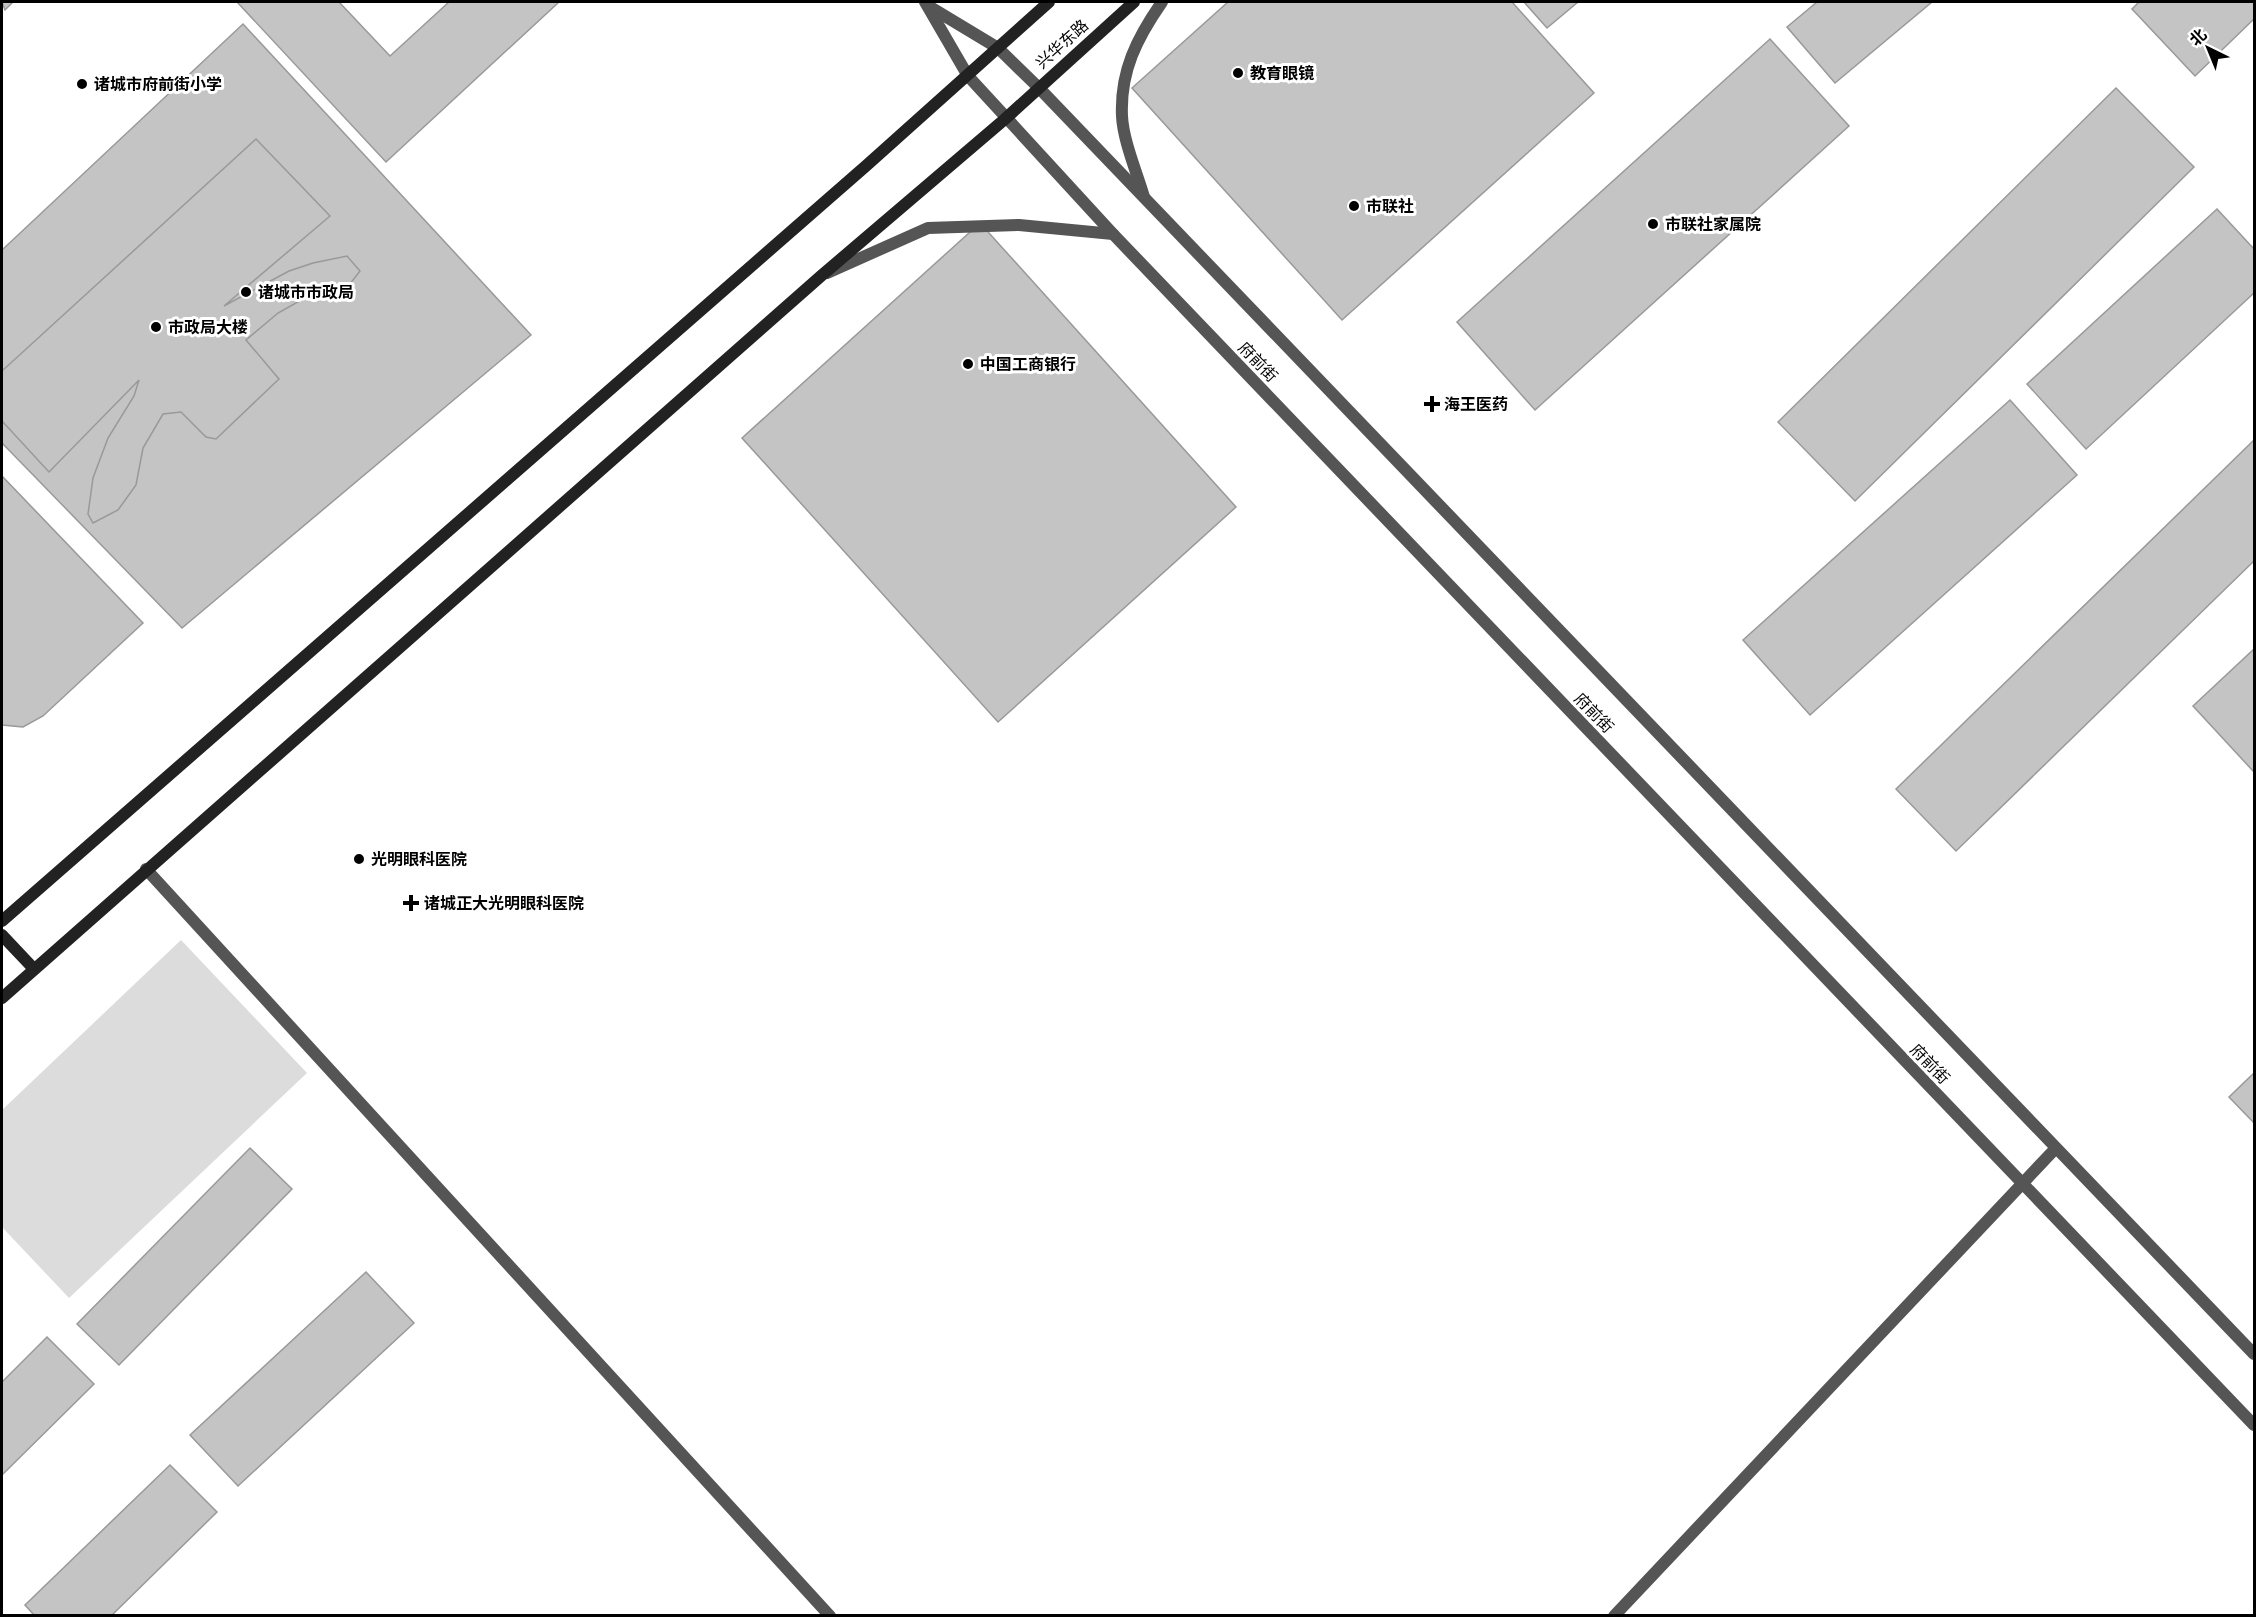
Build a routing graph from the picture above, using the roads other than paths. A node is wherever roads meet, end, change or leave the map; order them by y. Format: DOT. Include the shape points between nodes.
graph roads {
  1 [pos="1049,2"];
  2 [pos="1134,2"];
  3 [pos="1162,2"];
  4 [pos="928,4"];
  5 [pos="999,48"];
  6 [pos="968,76"];
  7 [pos="1039,87"];
  8 [pos="1005,119"];
  9 [pos="1144,198"];
  10 [pos="1113,234"];
  11 [pos="821,276"];
  12 [pos="146,869"];
  13 [pos="2,921"];
  14 [pos="2,935"];
  15 [pos="34,969"];
  16 [pos="2,998"];
  17 [pos="2055,1149"];
  18 [pos="2022,1184"];
  19 [pos="2254,1354"];
  20 [pos="2254,1425"];
  21 [pos="830,1616"];
  22 [pos="1614,1616"];
  1 -- 5 [label="main road"];
  2 -- 7 [label="main road, 兴华东路"];
  3 -- 9 [label="street" via="1137,38 1126,71 1122,117"];
  4 -- 5 [label="street, 府前街"];
  4 -- 6 [label="street, 府前街"];
  5 -- 6 [label="main road"];
  5 -- 7 [label="street, 府前街"];
  6 -- 8 [label="street, 府前街"];
  6 -- 13 [label="main road"];
  7 -- 8 [label="main road, 兴华东路"];
  7 -- 9 [label="street, 府前街"];
  8 -- 10 [label="street, 府前街"];
  8 -- 11 [label="main road, 兴华东路"];
  9 -- 17 [label="street, 府前街"];
  10 -- 11 [label="street" via="1019,225 928,228"];
  10 -- 18 [label="street, 府前街"];
  11 -- 12 [label="main road, 兴华东路"];
  12 -- 15 [label="main road, 兴华东路"];
  12 -- 21 [label="street"];
  14 -- 15 [label="main road"];
  15 -- 16 [label="main road, 兴华东路"];
  17 -- 18 [label="street"];
  17 -- 19 [label="street, 府前街"];
  18 -- 20 [label="street, 府前街"];
  18 -- 22 [label="street"];
}
